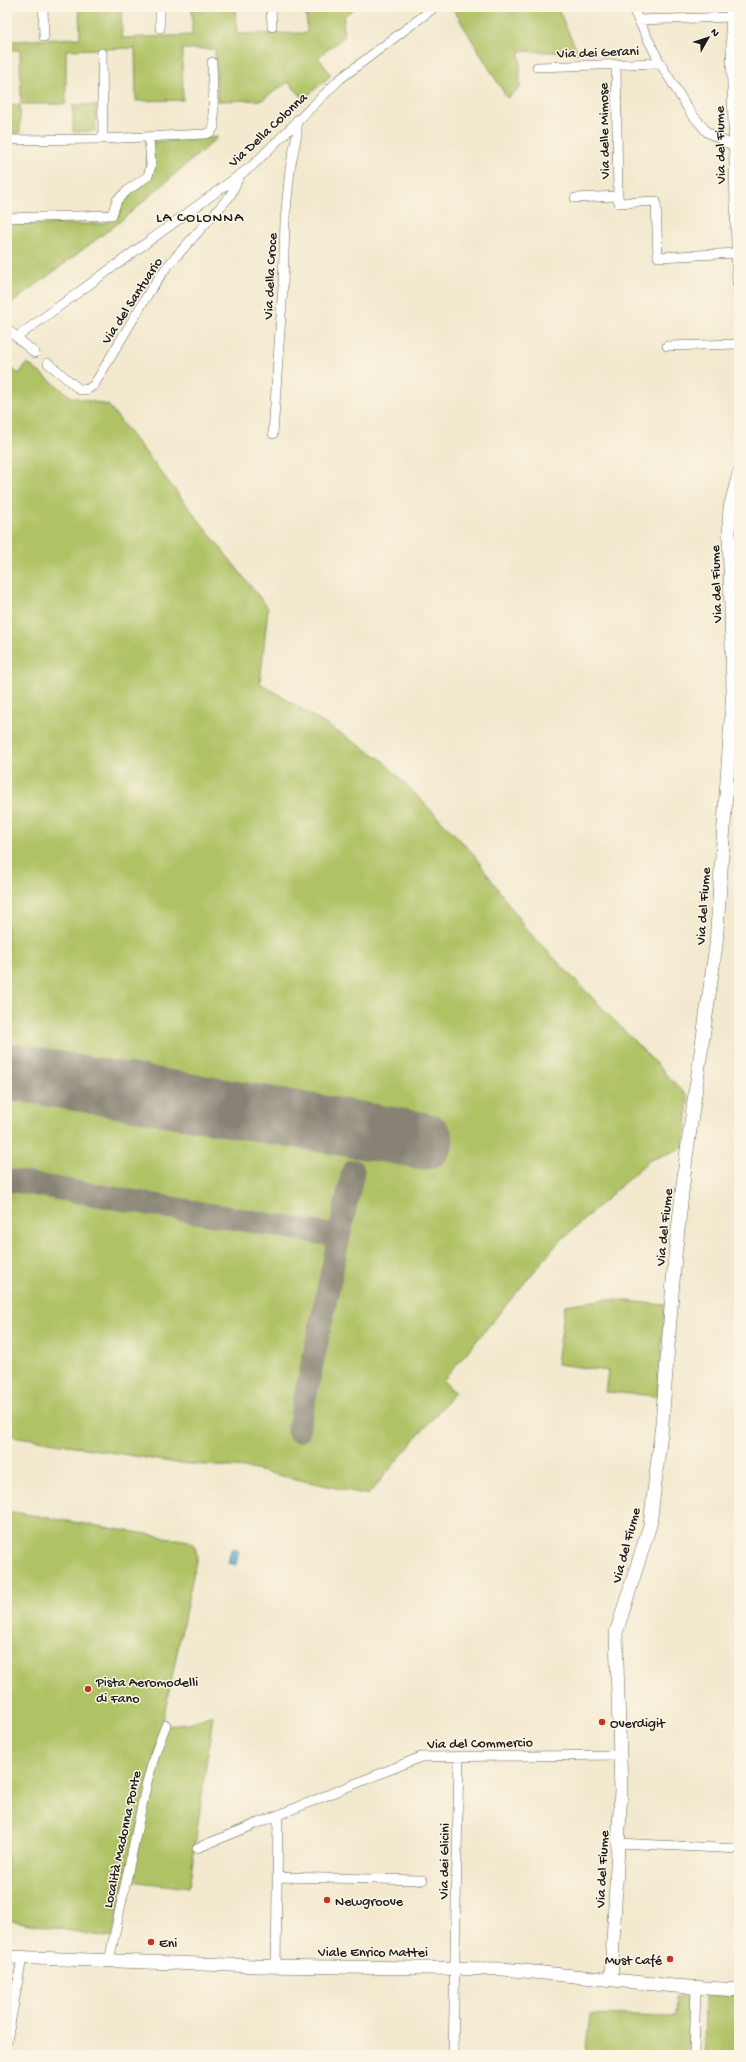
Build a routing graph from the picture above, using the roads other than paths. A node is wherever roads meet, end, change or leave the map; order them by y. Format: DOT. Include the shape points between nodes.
graph roads {
  1 [pos="43,7"];
  2 [pos="160,7"];
  3 [pos="271,7"];
  4 [pos="435,7"];
  5 [pos="632,7"];
  6 [pos="732,12"];
  7 [pos="638,20"];
  8 [pos="272,26"];
  9 [pos="160,28"];
  10 [pos="44,37"];
  11 [pos="102,53"];
  12 [pos="212,62"];
  13 [pos="660,63"];
  14 [pos="616,65"];
  15 [pos="537,67"];
  16 [pos="297,120"];
  17 [pos="149,137"];
  18 [pos="104,139"];
  19 [pos="7,140"];
  20 [pos="734,147"];
  21 [pos="246,170"];
  22 [pos="618,196"];
  23 [pos="737,196"];
  24 [pos="574,198"];
  25 [pos="7,218"];
  26 [pos="738,253"];
  27 [pos="739,283"];
  28 [pos="7,329"];
  29 [pos="17,337"];
  30 [pos="739,344"];
  31 [pos="667,346"];
  32 [pos="35,353"];
  33 [pos="48,363"];
  34 [pos="272,434"];
  35 [pos="739,474"];
  36 [pos="166,1725"];
  37 [pos="621,1755"];
  38 [pos="459,1756"];
  39 [pos="278,1815"];
  40 [pos="618,1843"];
  41 [pos="197,1848"];
  42 [pos="739,1849"];
  43 [pos="277,1877"];
  44 [pos="422,1880"];
  45 [pos="7,1957"];
  46 [pos="22,1958"];
  47 [pos="109,1961"];
  48 [pos="276,1967"];
  49 [pos="455,1967"];
  50 [pos="611,1980"];
  51 [pos="696,1988"];
  52 [pos="739,1990"];
  53 [pos="7,2041"];
  54 [pos="453,2055"];
  55 [pos="694,2055"];
  1 -- 10 [label="street"];
  2 -- 9 [label="street"];
  3 -- 8 [label="street"];
  4 -- 16 [label="street, Via Della Colonna" via="356,65"];
  5 -- 7 [label="street"];
  6 -- 7 [label="street"];
  6 -- 20 [label="street, Via del Fiume"];
  7 -- 13 [label="street"];
  11 -- 18 [label="street"];
  12 -- 17 [label="street" via="214,127 211,132"];
  13 -- 14 [label="street, Via dei Gerani"];
  13 -- 20 [label="street" via="690,112 707,132"];
  14 -- 15 [label="street, Via dei Gerani"];
  14 -- 22 [label="street, Via delle Mimose"];
  16 -- 21 [label="street, Via Della Colonna"];
  16 -- 34 [label="street, Via della Croce" via="285,221"];
  17 -- 18 [label="street"];
  17 -- 25 [label="street" via="151,166 148,176 116,200 112,215"];
  18 -- 19 [label="street"];
  20 -- 23 [label="street, Via del Fiume"];
  21 -- 29 [label="street, Via Della Colonna"];
  21 -- 33 [label="street, Via del Santuario" via="236,181 230,196 166,268 94,385 80,390"];
  22 -- 24 [label="street"];
  22 -- 26 [label="street" via="619,203 656,201 658,257"];
  23 -- 26 [label="street, Via del Fiume"];
  26 -- 27 [label="street, Via del Fiume"];
  28 -- 29 [label="street"];
  29 -- 32 [label="street"];
  30 -- 31 [label="street"];
  35 -- 37 [label="street, Via del Fiume" via="730,508 729,524 733,690 716,945 686,1158 675,1256 662,1424 650,1525 616,1633"];
  36 -- 47 [label="street, Località Madonna Ponte" via="147,1782"];
  37 -- 38 [label="street, Via del Commercio"];
  37 -- 40 [label="street, Via del Fiume"];
  38 -- 39 [label="street, Via del Commercio" via="421,1757"];
  38 -- 49 [label="street, Via dei Glicini"];
  39 -- 41 [label="street, Via del Commercio"];
  39 -- 43 [label="street"];
  40 -- 42 [label="street"];
  40 -- 50 [label="street, Via del Fiume"];
  43 -- 44 [label="street"];
  43 -- 48 [label="street"];
  45 -- 46 [label="street, Viale Enrico Mattei"];
  46 -- 47 [label="street, Viale Enrico Mattei"];
  46 -- 53 [label="street"];
  47 -- 48 [label="street, Viale Enrico Mattei"];
  48 -- 49 [label="street, Viale Enrico Mattei"];
  49 -- 50 [label="street, Viale Enrico Mattei"];
  49 -- 54 [label="street, Via dei Glicini"];
  50 -- 51 [label="street, Viale Enrico Mattei"];
  51 -- 52 [label="street, Viale Enrico Mattei"];
  51 -- 55 [label="street"];
}
